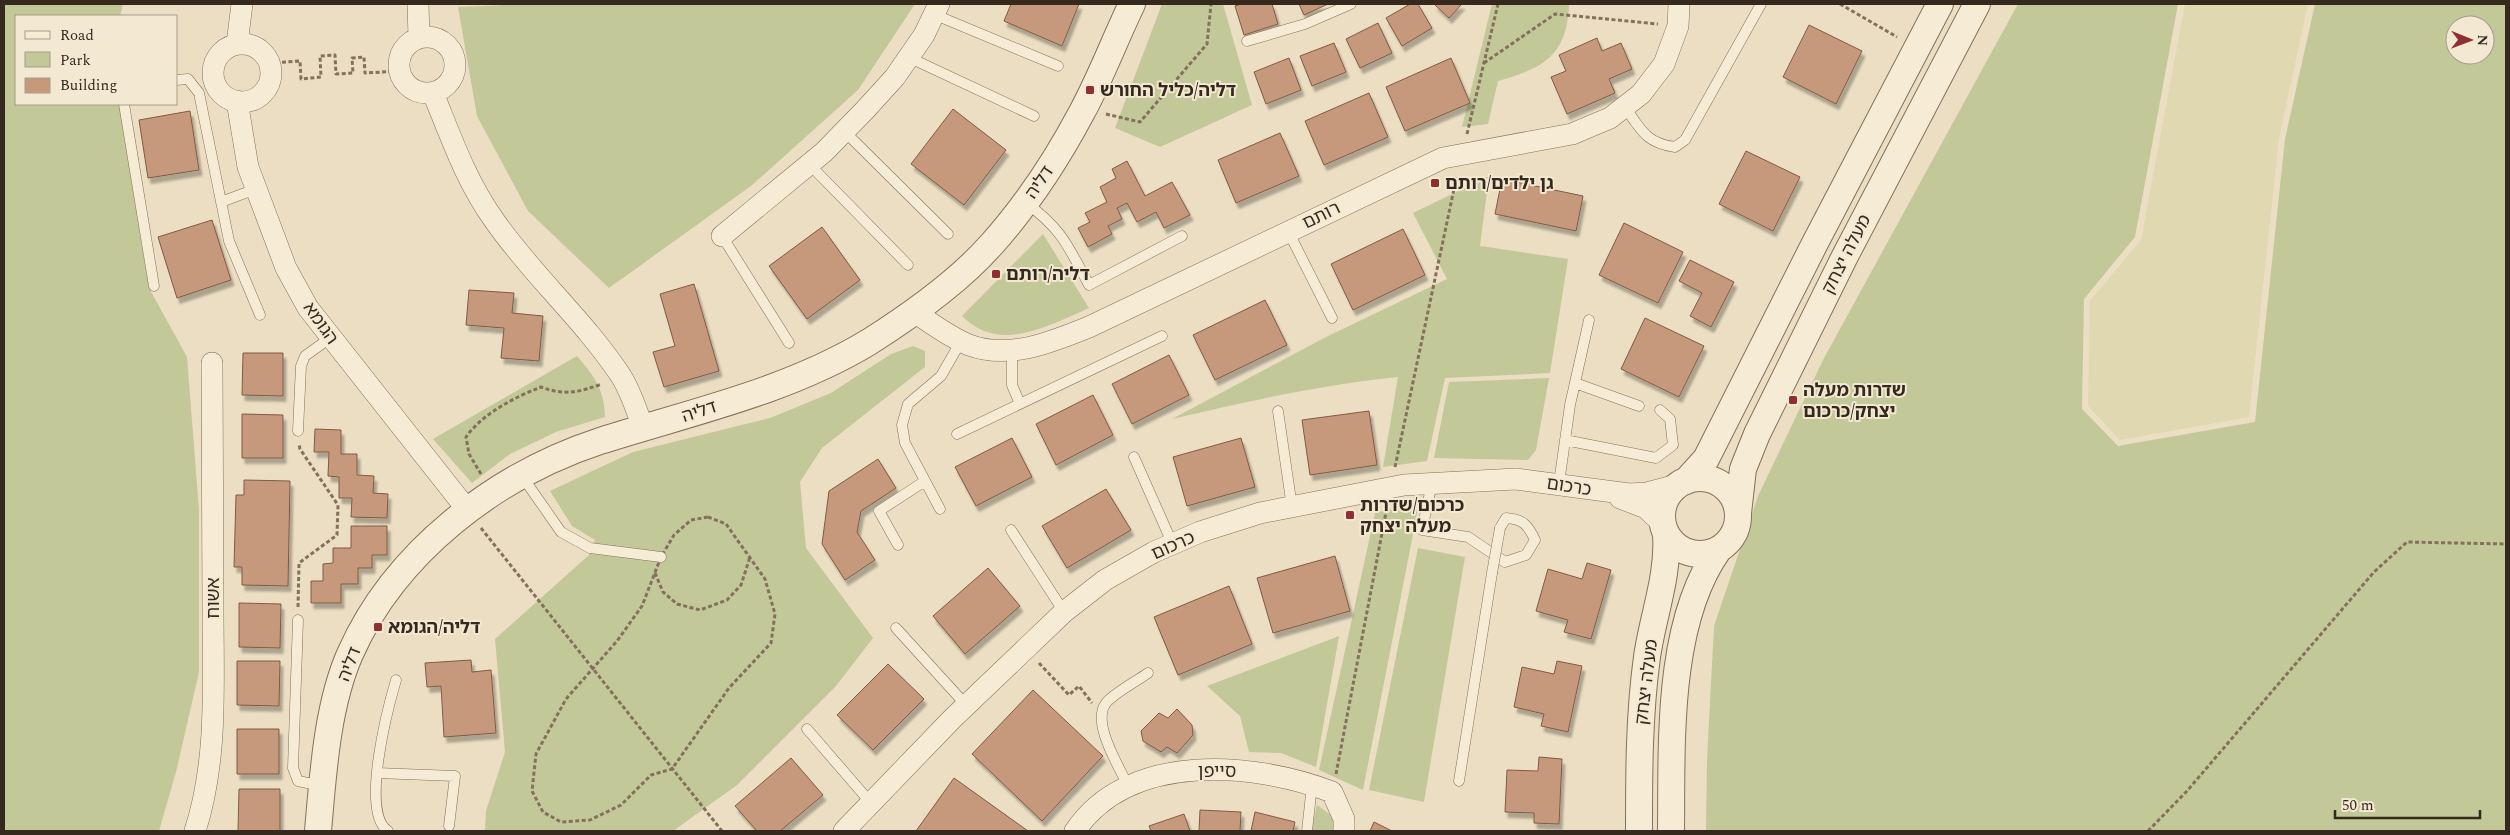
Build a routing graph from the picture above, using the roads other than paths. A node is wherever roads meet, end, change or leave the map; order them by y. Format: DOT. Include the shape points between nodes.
graph roads {
  1 [pos="242,4"];
  2 [pos="418,4"];
  3 [pos="1132,4"];
  4 [pos="1351,4"];
  5 [pos="1679,4"];
  6 [pos="1761,4"];
  7 [pos="1940,4"];
  8 [pos="1977,4"];
  9 [pos="936,9"];
  10 [pos="419,38"];
  11 [pos="1247,41"];
  12 [pos="237,44"];
  13 [pos="908,58"];
  14 [pos="1058,66"];
  15 [pos="178,80"];
  16 [pos="433,93"];
  17 [pos="237,101"];
  18 [pos="124,105"];
  19 [pos="1625,107"];
  20 [pos="1034,116"];
  21 [pos="844,131"];
  22 [pos="809,164"];
  23 [pos="256,189"];
  24 [pos="221,202"];
  25 [pos="1025,202"];
  26 [pos="1288,231"];
  27 [pos="948,234"];
  28 [pos="722,236"];
  29 [pos="1182,236"];
  30 [pos="908,265"];
  31 [pos="154,286"];
  32 [pos="913,311"];
  33 [pos="260,315"];
  34 [pos="1332,318"];
  35 [pos="1590,320"];
  36 [pos="1162,336"];
  37 [pos="330,338"];
  38 [pos="961,341"];
  39 [pos="789,343"];
  40 [pos="1012,350"];
  41 [pos="212,363"];
  42 [pos="1575,383"];
  43 [pos="1020,404"];
  44 [pos="1639,406"];
  45 [pos="1278,410"];
  46 [pos="1660,410"];
  47 [pos="644,428"];
  48 [pos="298,430"];
  49 [pos="957,434"];
  50 [pos="1565,440"];
  51 [pos="1134,457"];
  52 [pos="522,476"];
  53 [pos="925,481"];
  54 [pos="1432,483"];
  55 [pos="1559,483"];
  56 [pos="1683,483"];
  57 [pos="1603,492"];
  58 [pos="1292,507"];
  59 [pos="940,509"];
  60 [pos="469,512"];
  61 [pos="1738,513"];
  62 [pos="1665,529"];
  63 [pos="1012,530"];
  64 [pos="1172,544"];
  65 [pos="898,545"];
  66 [pos="1719,549"];
  67 [pos="661,557"];
  68 [pos="1064,612"];
  69 [pos="298,620"];
  70 [pos="896,628"];
  71 [pos="1148,673"];
  72 [pos="396,680"];
  73 [pos="966,705"];
  74 [pos="807,729"];
  75 [pos="377,773"];
  76 [pos="1459,781"];
  77 [pos="1312,785"];
  78 [pos="323,786"];
  79 [pos="1128,786"];
  80 [pos="871,803"];
  81 [pos="449,826"];
  82 [pos="195,831"];
  83 [pos="318,831"];
  84 [pos="388,831"];
  85 [pos="844,831"];
  86 [pos="1076,831"];
  87 [pos="1306,831"];
  88 [pos="1344,831"];
  89 [pos="1639,831"];
  90 [pos="1671,831"];
  1 -- 12 [label="street"];
  2 -- 10 [label="street"];
  3 -- 25 [label="street, דליה" via="1084,109 1042,180"];
  4 -- 11 [label="lane" via="1304,24"];
  5 -- 19 [label="street, רותם" via="1678,26 1664,64 1641,94"];
  6 -- 19 [label="lane" via="1680,144 1675,147 1658,144 1645,136"];
  7 -- 56 [label="street, מעלה יצחק" via="1706,459"];
  8 -- 61 [label="street, מעלה יצחק" via="1756,434 1743,469"];
  9 -- 13 [label="street"];
  9 -- 14 [label="lane"];
  10 -- 16 [label="street" via="404,50 400,71 412,90"];
  10 -- 16 [label="street" via="442,42 454,57 455,67 449,82"];
  12 -- 17 [label="street" via="220,54 213,74 221,93"];
  12 -- 17 [label="street" via="257,48 264,54 271,73 264,92 252,100"];
  13 -- 20 [label="lane"];
  13 -- 21 [label="street" via="895,77"];
  15 -- 24 [label="lane" via="188,79 199,93"];
  16 -- 47 [label="street" via="456,152 493,219 622,378"];
  17 -- 23 [label="street, הגומא" via="248,167"];
  18 -- 31 [label="lane"];
  19 -- 26 [label="street, רותם" via="1610,118 1572,134 1443,158"];
  21 -- 22 [label="street"];
  21 -- 27 [label="lane"];
  22 -- 28 [label="street"];
  22 -- 30 [label="lane"];
  23 -- 24 [label="lane"];
  23 -- 37 [label="street, הגומא" via="286,268 308,308"];
  24 -- 33 [label="lane" via="229,241"];
  25 -- 29 [label="lane" via="1062,235 1089,284"];
  25 -- 32 [label="street, דליה" via="989,248"];
  26 -- 34 [label="lane"];
  26 -- 40 [label="street, רותם" via="1089,326 1047,344"];
  28 -- 39 [label="lane"];
  32 -- 38 [label="street, רותם"];
  32 -- 47 [label="street, דליה" via="868,342 799,378"];
  35 -- 42 [label="lane"];
  36 -- 43 [label="lane"];
  37 -- 48 [label="lane" via="305,356 301,366"];
  37 -- 60 [label="street, הגומא"];
  38 -- 40 [label="street, רותם" via="970,346"];
  38 -- 53 [label="lane" via="941,376 908,404 902,425 904,443"];
  40 -- 43 [label="lane" via="1012,385"];
  41 -- 82 [label="street, אשוח" via="211,755 204,802"];
  42 -- 44 [label="lane"];
  42 -- 50 [label="lane"];
  43 -- 49 [label="lane"];
  45 -- 58 [label="lane"];
  46 -- 50 [label="lane" via="1670,419 1673,445 1656,458"];
  47 -- 52 [label="street, דליה" via="598,442"];
  50 -- 55 [label="lane"];
  51 -- 64 [label="lane"];
  52 -- 60 [label="street, דליה"];
  52 -- 67 [label="lane" via="561,532 590,548"];
  53 -- 59 [label="lane"];
  53 -- 65 [label="lane" via="879,510"];
  54 -- 55 [label="street, כרכום" via="1516,479"];
  54 -- 58 [label="street, כרכום"];
  54 -- 76 [label="lane, bridge" via="1422,530 1468,537 1505,562 1526,555 1535,540 1528,525 1518,519 1506,518 1500,528 1492,573"];
  55 -- 57 [label="street, כרכום"];
  56 -- 57 [label="street, כרכום" via="1647,493"];
  56 -- 61 [label="street" via="1706,479 1716,482 1731,495"];
  56 -- 62 [label="street" via="1671,492 1663,508"];
  57 -- 62 [label="street, כרכום" via="1646,508"];
  58 -- 64 [label="street, כרכום" via="1251,516"];
  60 -- 78 [label="street, דליה" via="421,551 392,584 349,655 335,702"];
  61 -- 66 [label="street" via="1729,541"];
  62 -- 66 [label="street" via="1681,549 1693,554"];
  62 -- 89 [label="street, מעלה יצחק" via="1667,560 1643,691"];
  63 -- 68 [label="lane"];
  64 -- 68 [label="street, כרכום" via="1105,580"];
  66 -- 90 [label="street, מעלה יצחק" via="1701,579 1690,610 1681,654 1673,729"];
  68 -- 73 [label="street, כרכום"];
  69 -- 78 [label="lane" via="293,768 298,781"];
  70 -- 73 [label="lane"];
  71 -- 79 [label="lane" via="1106,703 1102,715 1101,727"];
  72 -- 75 [label="lane" via="383,726"];
  73 -- 80 [label="street, כרכום"];
  74 -- 80 [label="lane"];
  75 -- 81 [label="lane" via="455,776"];
  75 -- 84 [label="lane" via="378,812 383,828"];
  77 -- 79 [label="street, סייפן" via="1243,770 1200,770 1161,775"];
  77 -- 87 [label="lane"];
  77 -- 88 [label="street, סייפן" via="1332,792 1344,819"];
  78 -- 83 [label="street, דליה"];
  79 -- 86 [label="street, סייפן" via="1100,805"];
  80 -- 85 [label="street, כרכום"];
}
